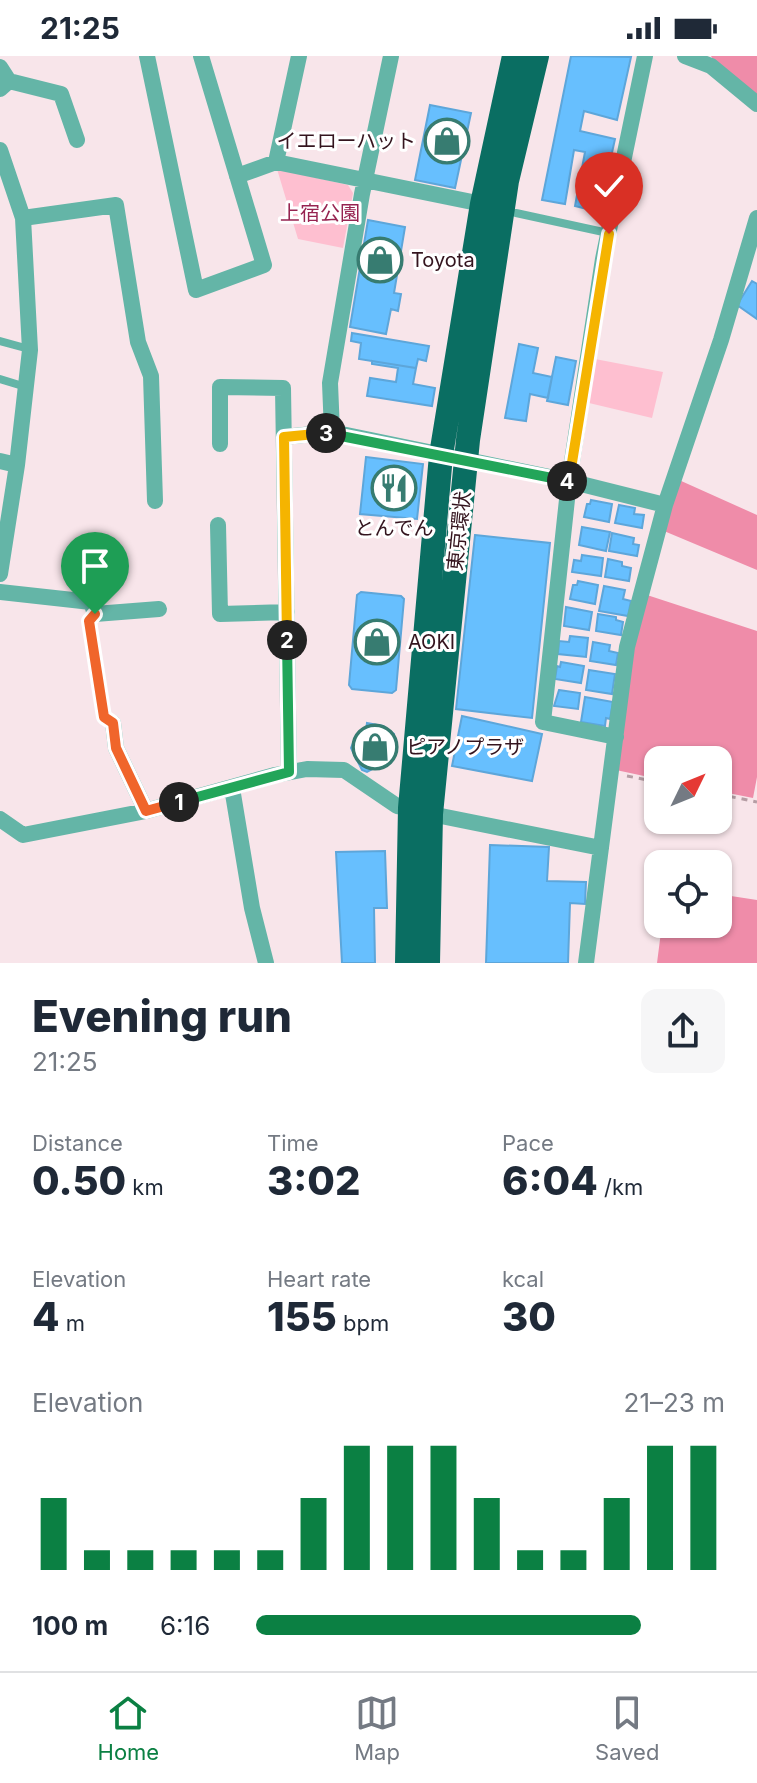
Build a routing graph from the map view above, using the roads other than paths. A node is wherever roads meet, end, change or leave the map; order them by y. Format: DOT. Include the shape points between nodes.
graph roads {
  1 [pos="147,56"];
  2 [pos="201,56"];
  3 [pos="299,56"];
  4 [pos="391,56"];
  5 [pos="514,56"];
  6 [pos="537,56"];
  7 [pos="645,56"];
  8 [pos="685,56"];
  9 [pos="3,79"];
  10 [pos="757,104"];
  11 [pos="77,140"];
  12 [pos="0,150"];
  13 [pos="276,162"];
  14 [pos="237,176"];
  15 [pos="364,181"];
  16 [pos="482,204"];
  17 [pos="516,213"];
  18 [pos="23,218"];
  19 [pos="757,218"];
  20 [pos="609,234"];
  21 [pos="0,341"];
  22 [pos="30,350"];
  23 [pos="0,379"];
  24 [pos="26,387"];
  25 [pos="332,432"];
  26 [pos="284,437"];
  27 [pos="220,444"];
  28 [pos="441,455"];
  29 [pos="466,460"];
  30 [pos="0,461"];
  31 [pos="17,465"];
  32 [pos="569,481"];
  33 [pos="155,501"];
  34 [pos="665,505"];
  35 [pos="218,525"];
  36 [pos="0,573"];
  37 [pos="0,592"];
  38 [pos="159,609"];
  39 [pos="287,612"];
  40 [pos="113,723"];
  41 [pos="616,737"];
  42 [pos="289,772"];
  43 [pos="232,788"];
  44 [pos="146,811"];
  45 [pos="420,811"];
  46 [pos="0,819"];
  47 [pos="601,848"];
  48 [pos="266,963"];
  49 [pos="407,963"];
  50 [pos="428,963"];
  51 [pos="586,963"];
  1 -- 14 [label="street" via="196,290 264,265"];
  2 -- 14 [label="street"];
  3 -- 13 [label="street"];
  4 -- 15 [label="street"];
  5 -- 16 [label="highway, 東京環状"];
  6 -- 29 [label="highway, 東京環状" via="507,181"];
  7 -- 20 [label="street"];
  8 -- 10 [label="street" via="711,66"];
  9 -- 11 [label="street" via="61,94"];
  12 -- 18 [label="street"];
  13 -- 14 [label="street"];
  13 -- 15 [label="street"];
  15 -- 16 [label="street"];
  15 -- 25 [label="street" via="330,383"];
  16 -- 28 [label="highway, 東京環状"];
  17 -- 20 [label="lane"];
  18 -- 22 [label="street"];
  18 -- 33 [label="street" via="116,205 138,342 151,376"];
  19 -- 34 [label="street"];
  20 -- 32 [label="street"];
  21 -- 22 [label="lane"];
  22 -- 24 [label="street"];
  23 -- 24 [label="lane"];
  24 -- 31 [label="street"];
  25 -- 26 [label="street"];
  25 -- 28 [label="street"];
  26 -- 27 [label="street" via="283,388 220,387"];
  26 -- 39 [label="street"];
  28 -- 29 [label="street"];
  28 -- 45 [label="highway, 東京環状"];
  29 -- 32 [label="street"];
  29 -- 45 [label="highway, 東京環状"];
  30 -- 31 [label="street"];
  31 -- 36 [label="street"];
  32 -- 34 [label="street"];
  32 -- 41 [label="street" via="543,722"];
  34 -- 41 [label="street" via="627,647"];
  35 -- 39 [label="street" via="220,614"];
  37 -- 38 [label="street" via="91,602 95,614"];
  39 -- 42 [label="street"];
  40 -- 44 [label="street" via="116,748"];
  41 -- 47 [label="street"];
  42 -- 43 [label="street"];
  42 -- 45 [label="street" via="344,770 397,806"];
  43 -- 44 [label="street"];
  43 -- 48 [label="street"];
  44 -- 46 [label="street" via="23,835"];
  45 -- 47 [label="street"];
  45 -- 49 [label="highway, 東京環状"];
  45 -- 50 [label="highway, 東京環状"];
  47 -- 51 [label="street"];
}
